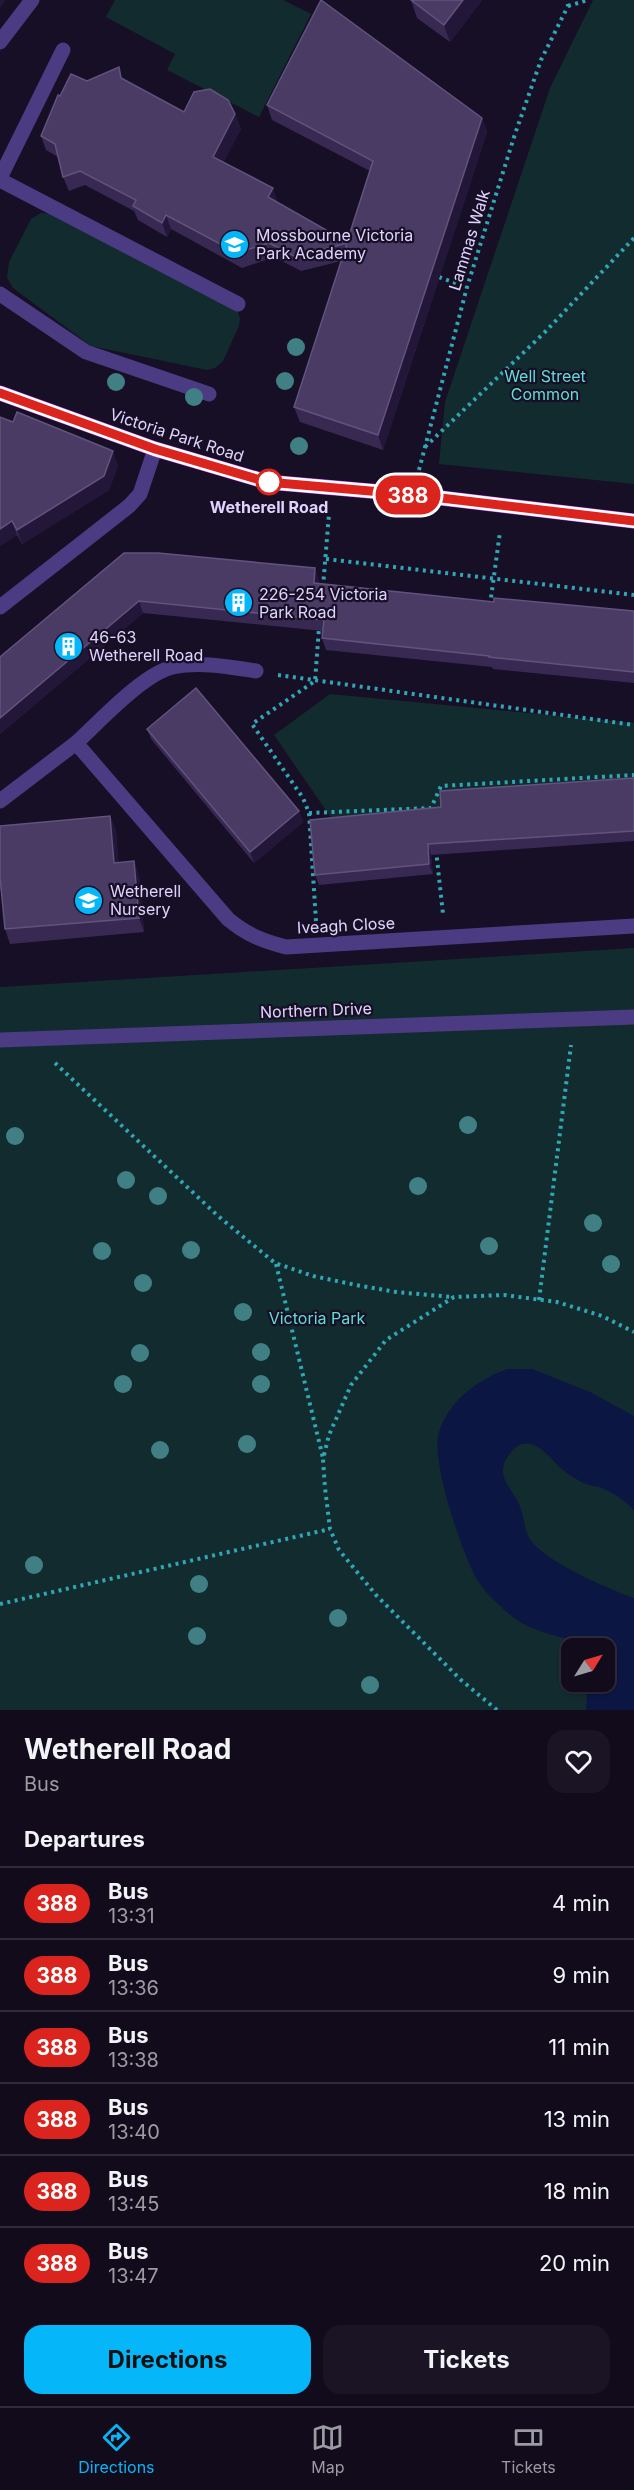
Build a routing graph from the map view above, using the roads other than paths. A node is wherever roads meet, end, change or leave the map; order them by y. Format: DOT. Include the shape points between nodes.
graph roads {
  1 [pos="32,0"];
  2 [pos="0,42"];
  3 [pos="63,50"];
  4 [pos="0,179"];
  5 [pos="0,294"];
  6 [pos="238,304"];
  7 [pos="0,393"];
  8 [pos="209,394"];
  9 [pos="155,449"];
  10 [pos="634,521"];
  11 [pos="0,607"];
  12 [pos="256,671"];
  13 [pos="76,743"];
  14 [pos="0,801"];
  15 [pos="634,926"];
  16 [pos="634,1017"];
  17 [pos="0,1040"];
  1 -- 2 [label="street"];
  3 -- 4 [label="street"];
  4 -- 6 [label="street"];
  5 -- 8 [label="street" via="86,352"];
  7 -- 9 [label="main road, Victoria Park Road"];
  9 -- 10 [label="main road, Victoria Park Road" via="278,484 416,495"];
  9 -- 11 [label="street" via="140,494 129,506"];
  12 -- 13 [label="street" via="193,665 172,667 152,675"];
  13 -- 14 [label="street"];
  13 -- 15 [label="street, Iveagh Close" via="236,926 264,942 286,947"];
  16 -- 17 [label="street, Northern Drive"];
}
